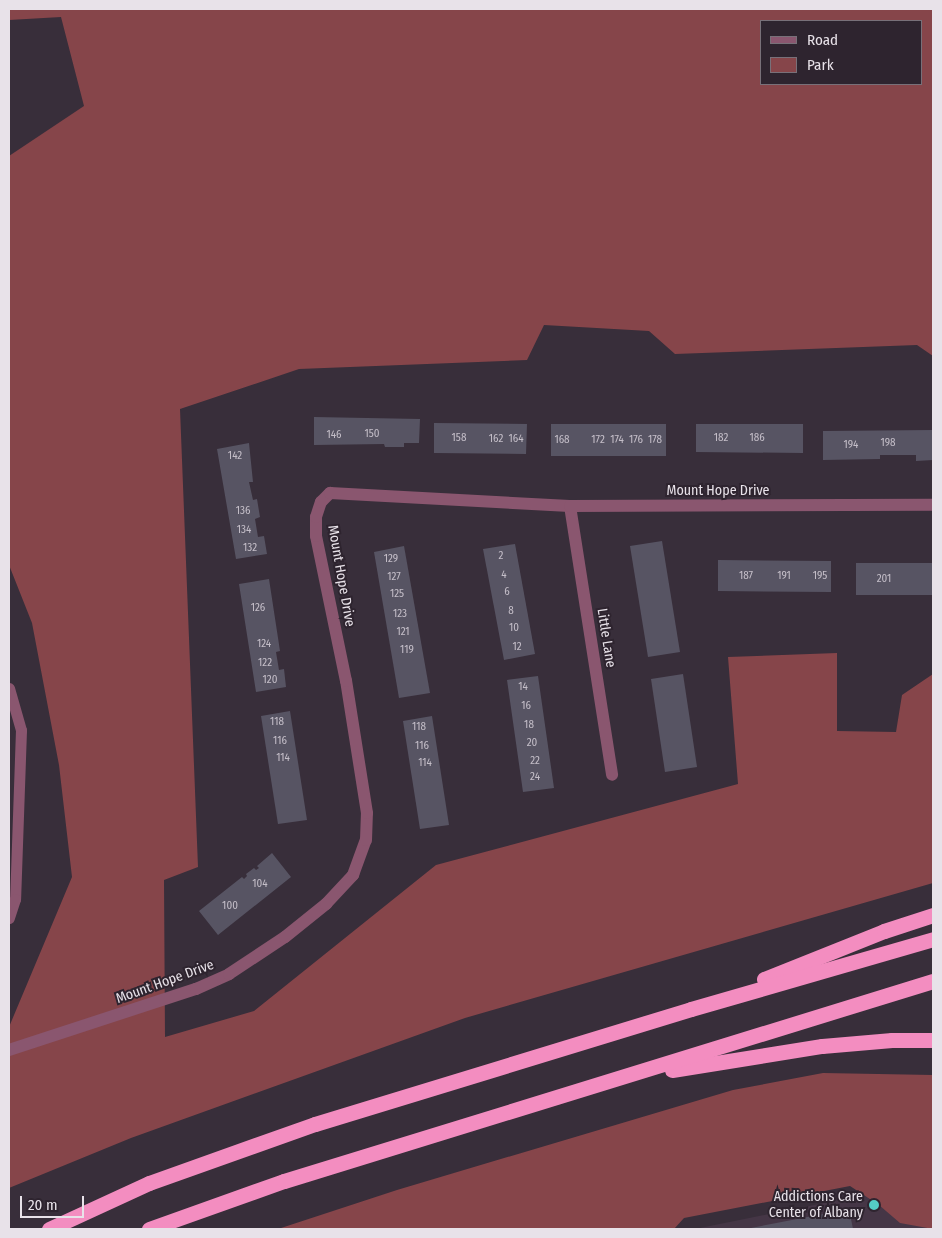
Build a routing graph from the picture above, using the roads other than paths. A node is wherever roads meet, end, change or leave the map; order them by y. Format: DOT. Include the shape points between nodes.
graph roads {
  1 [pos="933,505"];
  2 [pos="570,506"];
  3 [pos="9,688"];
  4 [pos="612,775"];
  5 [pos="933,915"];
  6 [pos="9,918"];
  7 [pos="933,939"];
  8 [pos="933,980"];
  9 [pos="690,1009"];
  10 [pos="933,1040"];
  11 [pos="9,1050"];
  12 [pos="614,1080"];
  13 [pos="50,1229"];
  14 [pos="150,1229"];
  1 -- 2 [label="street, Mount Hope Drive"];
  2 -- 4 [label="street, Little Lane"];
  2 -- 11 [label="street, Mount Hope Drive" via="330,493 321,502 316,517 316,536 346,681 367,813 366,840 353,875 326,904 228,974 196,989"];
  3 -- 6 [label="lane" via="21,730 15,899"];
  5 -- 9 [label="highway" via="884,931"];
  7 -- 9 [label="highway"];
  8 -- 12 [label="highway"];
  9 -- 13 [label="highway" via="258,1143 149,1183"];
  10 -- 12 [label="highway" via="822,1046"];
  12 -- 14 [label="highway" via="284,1181"];
}
